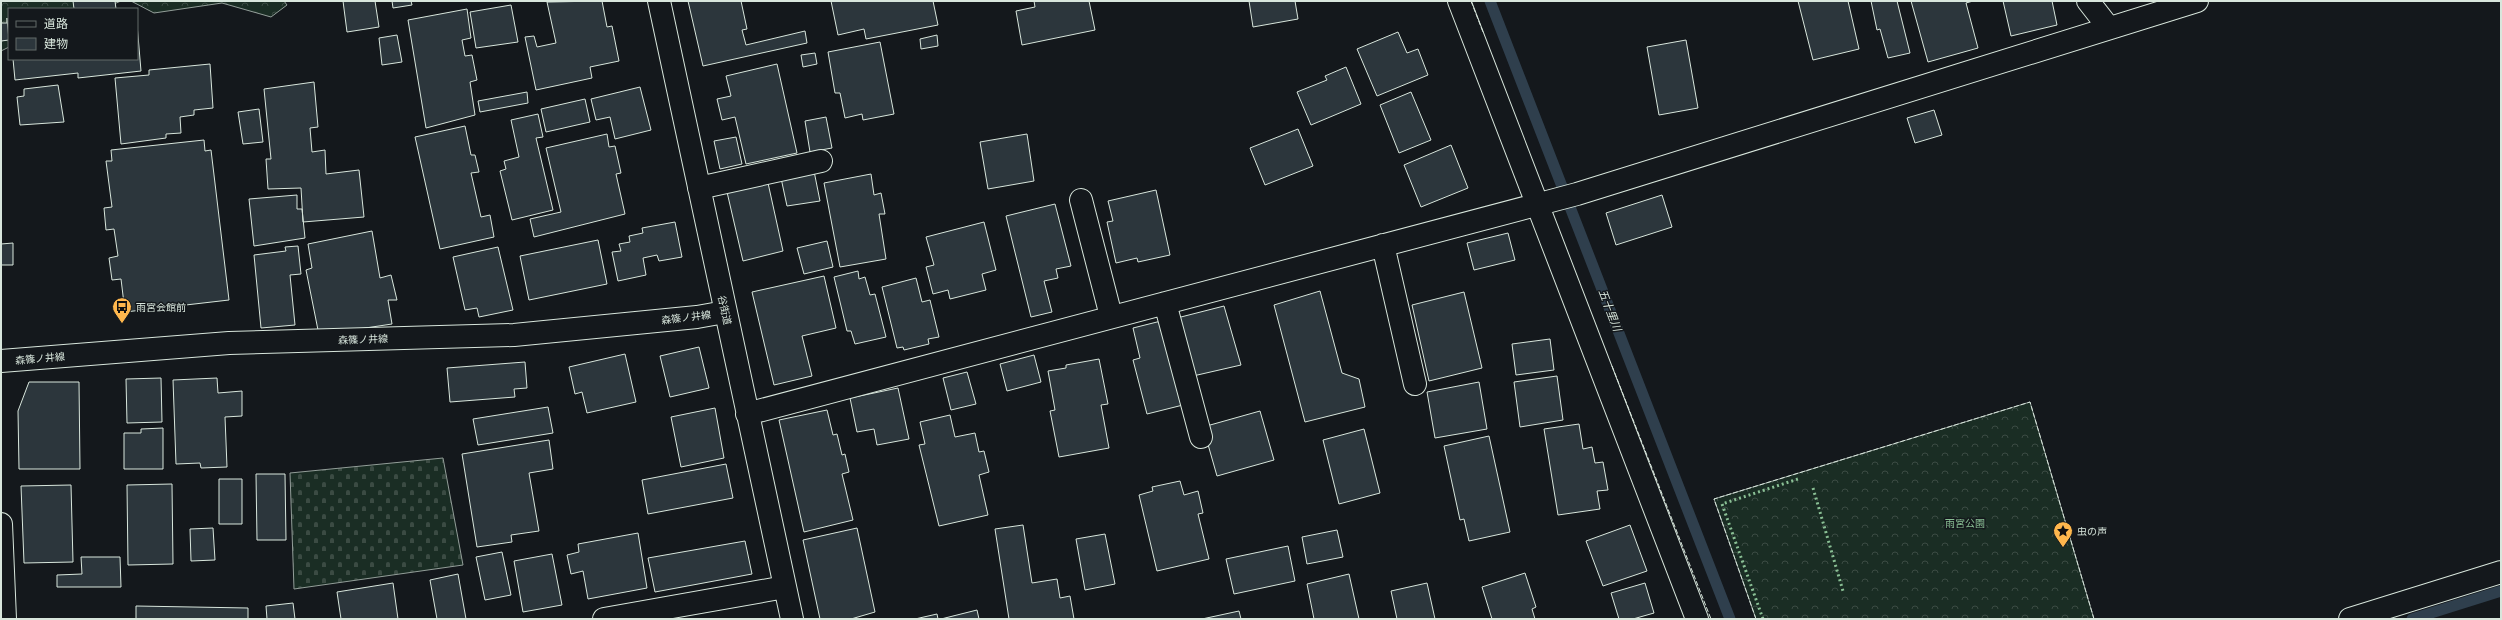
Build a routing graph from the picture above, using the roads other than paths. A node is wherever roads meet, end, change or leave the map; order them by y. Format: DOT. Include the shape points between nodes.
graph roads {
  1 [pos="659,1"];
  2 [pos="1459,1"];
  3 [pos="2088,1"];
  4 [pos="2197,1"];
  5 [pos="2109,28"];
  6 [pos="822,161"];
  7 [pos="699,188"];
  8 [pos="1081,200"];
  9 [pos="1542,203"];
  10 [pos="1383,245"];
  11 [pos="1165,303"];
  12 [pos="725,312"];
  13 [pos="1111,316"];
  14 [pos="1,361"];
  15 [pos="1415,384"];
  16 [pos="747,414"];
  17 [pos="1201,437"];
  18 [pos="1,524"];
  19 [pos="2501,572"];
  20 [pos="785,587"];
  21 [pos="1694,618"];
  22 [pos="5,619"];
  23 [pos="604,619"];
  24 [pos="792,619"];
  25 [pos="2350,619"];
  1 -- 7 [label="street, 谷街道"];
  2 -- 9 [label="street"];
  3 -- 5 [label="street"];
  4 -- 5 [label="street"];
  5 -- 9 [label="street"];
  6 -- 7 [label="street"];
  7 -- 12 [label="street, 谷街道"];
  8 -- 13 [label="street"];
  9 -- 10 [label="street"];
  9 -- 21 [label="street"];
  10 -- 11 [label="street"];
  10 -- 15 [label="street"];
  11 -- 13 [label="street"];
  11 -- 17 [label="street"];
  12 -- 14 [label="street, 森篠ノ井線" via="514,335 229,343"];
  12 -- 16 [label="street, 谷街道"];
  13 -- 16 [label="street"];
  16 -- 20 [label="street, 谷街道"];
  18 -- 22 [label="street"];
  19 -- 25 [label="street"];
  20 -- 23 [label="street"];
  20 -- 24 [label="street, 谷街道"];
}
